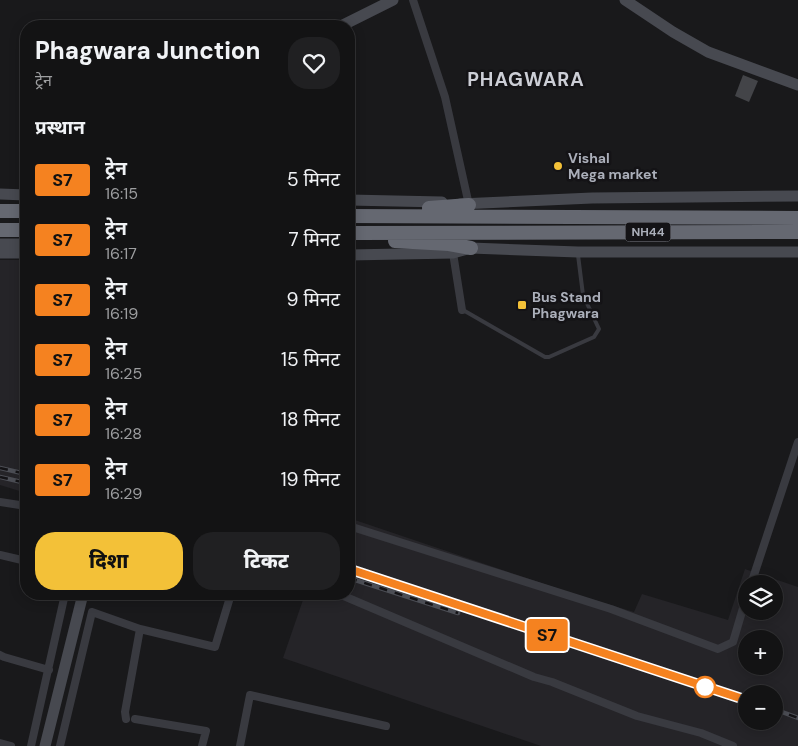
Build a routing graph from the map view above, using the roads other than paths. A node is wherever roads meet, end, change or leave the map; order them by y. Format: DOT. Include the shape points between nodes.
graph roads {
  1 [pos="393,0"];
  2 [pos="413,0"];
  3 [pos="625,0"];
  4 [pos="353,20"];
  5 [pos="798,85"];
  6 [pos="0,194"];
  7 [pos="20,195"];
  8 [pos="798,196"];
  9 [pos="355,200"];
  10 [pos="470,205"];
  11 [pos="355,208"];
  12 [pos="0,210"];
  13 [pos="20,211"];
  14 [pos="355,216"];
  15 [pos="798,218"];
  16 [pos="0,230"];
  17 [pos="20,230"];
  18 [pos="798,232"];
  19 [pos="355,233"];
  20 [pos="355,240"];
  21 [pos="0,244"];
  22 [pos="20,244"];
  23 [pos="472,248"];
  24 [pos="578,252"];
  25 [pos="798,252"];
  26 [pos="453,253"];
  27 [pos="0,254"];
  28 [pos="20,254"];
  29 [pos="355,255"];
  30 [pos="462,310"];
  31 [pos="798,442"];
  32 [pos="0,502"];
  33 [pos="20,505"];
  34 [pos="355,528"];
  35 [pos="0,555"];
  36 [pos="20,560"];
  37 [pos="754,575"];
  38 [pos="64,600"];
  39 [pos="82,600"];
  40 [pos="229,600"];
  41 [pos="353,600"];
  42 [pos="740,620"];
  43 [pos="140,629"];
  44 [pos="0,654"];
  45 [pos="49,670"];
  46 [pos="126,719"];
  47 [pos="134,719"];
  48 [pos="386,726"];
  49 [pos="0,743"];
  50 [pos="11,746"];
  51 [pos="31,746"];
  52 [pos="45,746"];
  53 [pos="60,746"];
  54 [pos="202,746"];
  55 [pos="240,746"];
  56 [pos="733,746"];
  1 -- 4 [label="main road"];
  2 -- 10 [label="street" via="445,98"];
  3 -- 5 [label="main road" via="708,52"];
  6 -- 7 [label="main road"];
  8 -- 10 [label="main road" via="592,198"];
  9 -- 10 [label="main road"];
  10 -- 11 [label="highway"];
  12 -- 13 [label="highway"];
  14 -- 15 [label="highway, NH44"];
  16 -- 17 [label="highway"];
  18 -- 19 [label="highway, NH44"];
  20 -- 23 [label="highway"];
  21 -- 22 [label="main road"];
  23 -- 24 [label="main road"];
  23 -- 26 [label="main road"];
  24 -- 25 [label="main road"];
  24 -- 30 [label="lane" via="583,295 598,329 594,337 545,357"];
  26 -- 29 [label="main road"];
  26 -- 30 [label="street"];
  27 -- 28 [label="main road"];
  31 -- 37 [label="street"];
  32 -- 33 [label="street"];
  34 -- 42 [label="street" via="611,609 718,649 733,642"];
  35 -- 36 [label="street"];
  38 -- 45 [label="street"];
  39 -- 52 [label="main road"];
  40 -- 43 [label="street" via="215,647"];
  41 -- 56 [label="street" via="534,677 637,716 701,733"];
  43 -- 46 [label="street"];
  43 -- 53 [label="street" via="92,612"];
  44 -- 45 [label="street" via="4,658"];
  45 -- 51 [label="street"];
  47 -- 54 [label="street" via="206,731"];
  48 -- 55 [label="street" via="250,695"];
  49 -- 50 [label="street"];
}
